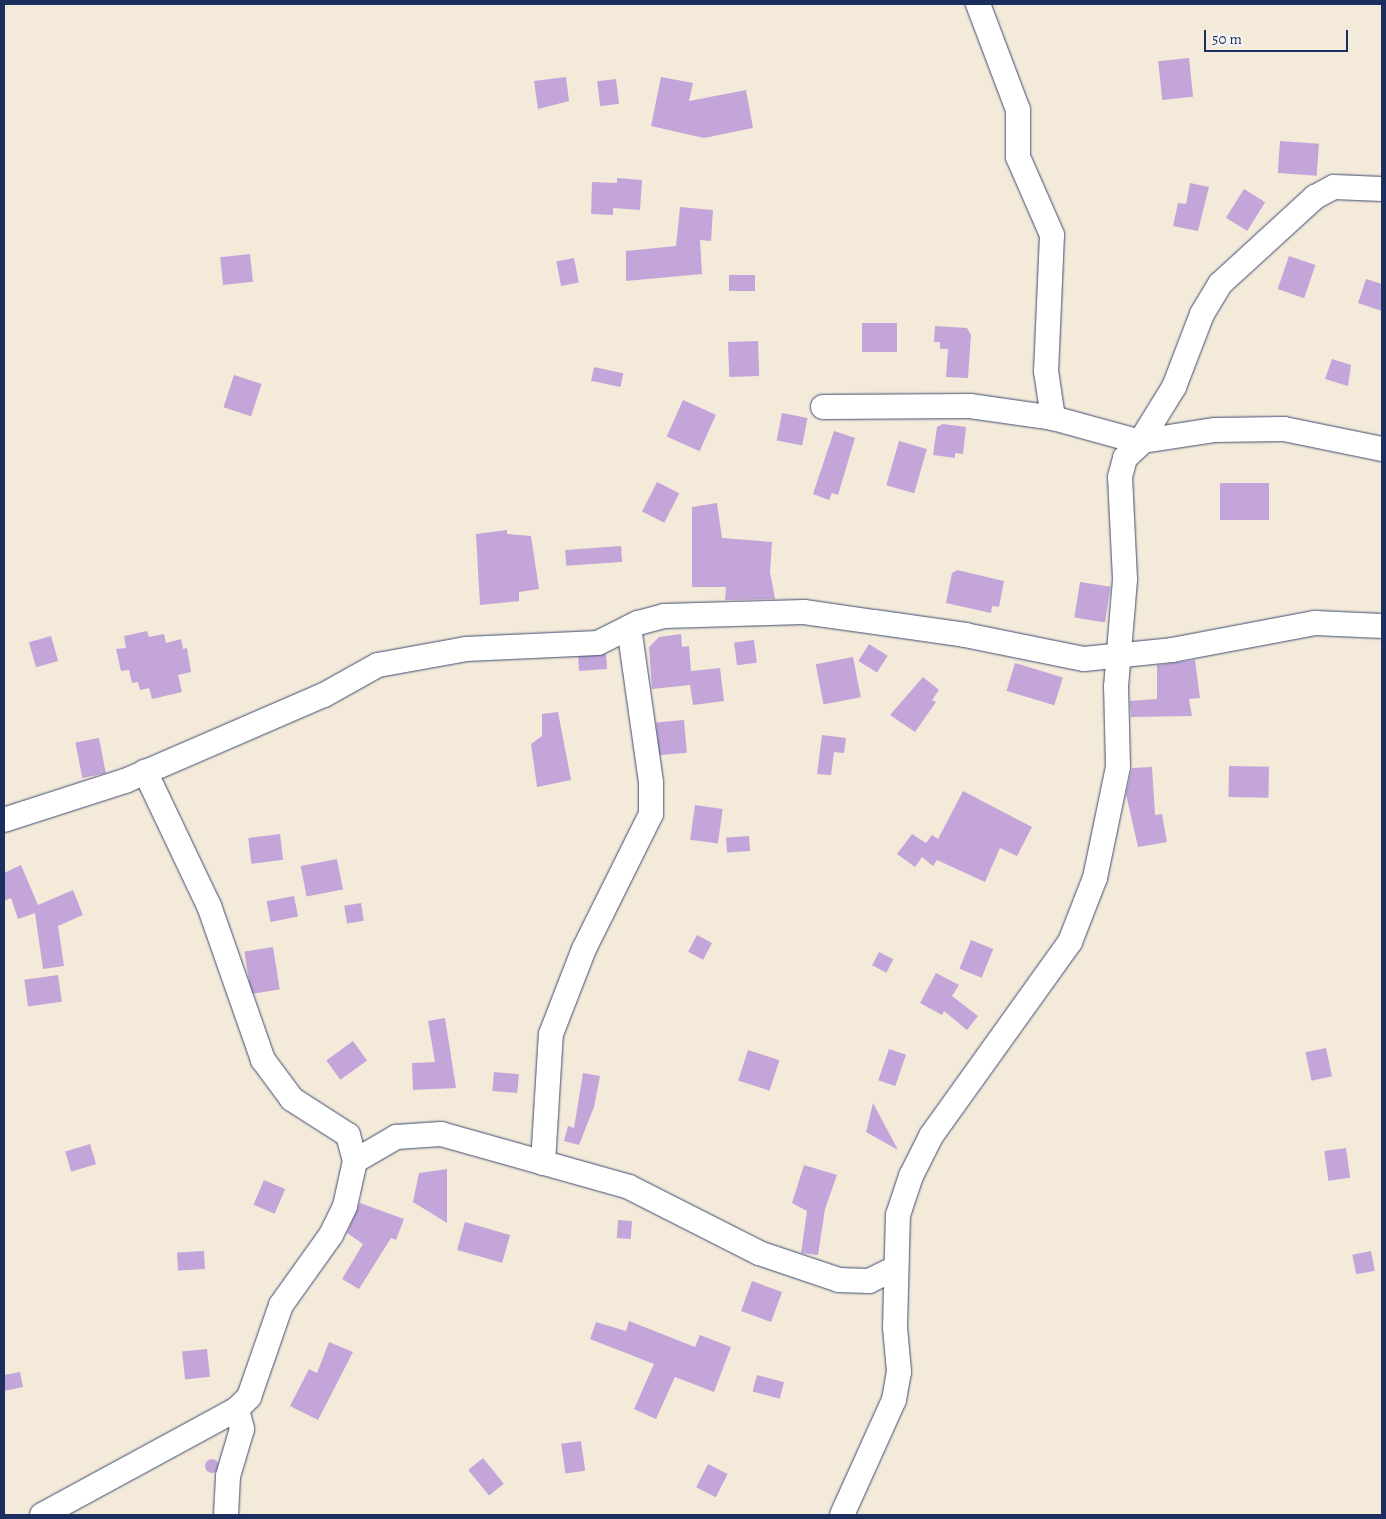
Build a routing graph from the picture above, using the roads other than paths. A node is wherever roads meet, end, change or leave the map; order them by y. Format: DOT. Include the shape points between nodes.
graph roads {
  1 [pos="978,4"];
  2 [pos="1382,189"];
  3 [pos="823,407"];
  4 [pos="1053,418"];
  5 [pos="1140,442"];
  6 [pos="1382,449"];
  7 [pos="1382,626"];
  8 [pos="629,628"];
  9 [pos="1120,654"];
  10 [pos="145,771"];
  11 [pos="4,820"];
  12 [pos="355,1160"];
  13 [pos="543,1163"];
  14 [pos="896,1268"];
  15 [pos="237,1409"];
  16 [pos="42,1515"];
  17 [pos="226,1515"];
  18 [pos="842,1515"];
  1 -- 4 [label="street" via="1018,110 1018,157 1052,235 1046,371"];
  2 -- 5 [label="street" via="1334,187 1315,197 1220,284 1202,314 1166,402"];
  3 -- 4 [label="street" via="970,406"];
  4 -- 5 [label="street"];
  5 -- 6 [label="street" via="1215,430 1284,429"];
  5 -- 9 [label="street" via="1126,458 1120,477 1125,579"];
  7 -- 9 [label="street" via="1315,623"];
  8 -- 9 [label="street" via="664,616 795,611 965,635 1084,659"];
  8 -- 10 [label="street" via="609,640 586,645 466,649 378,665 324,695"];
  8 -- 13 [label="street" via="651,782 651,814 584,949 551,1034"];
  9 -- 14 [label="street" via="1114,799 1081,918 1070,942 931,1136 898,1215"];
  10 -- 11 [label="street"];
  10 -- 12 [label="street" via="209,906 263,1060 292,1099 348,1135"];
  12 -- 13 [label="street" via="388,1140 421,1133 441,1134"];
  12 -- 15 [label="street" via="345,1206 331,1235 281,1305 257,1383"];
  13 -- 14 [label="street" via="629,1187 759,1253 832,1278 869,1281"];
  14 -- 18 [label="street" via="899,1372 894,1400"];
  15 -- 16 [label="street"];
  15 -- 17 [label="street" via="242,1429 228,1476"];
}
